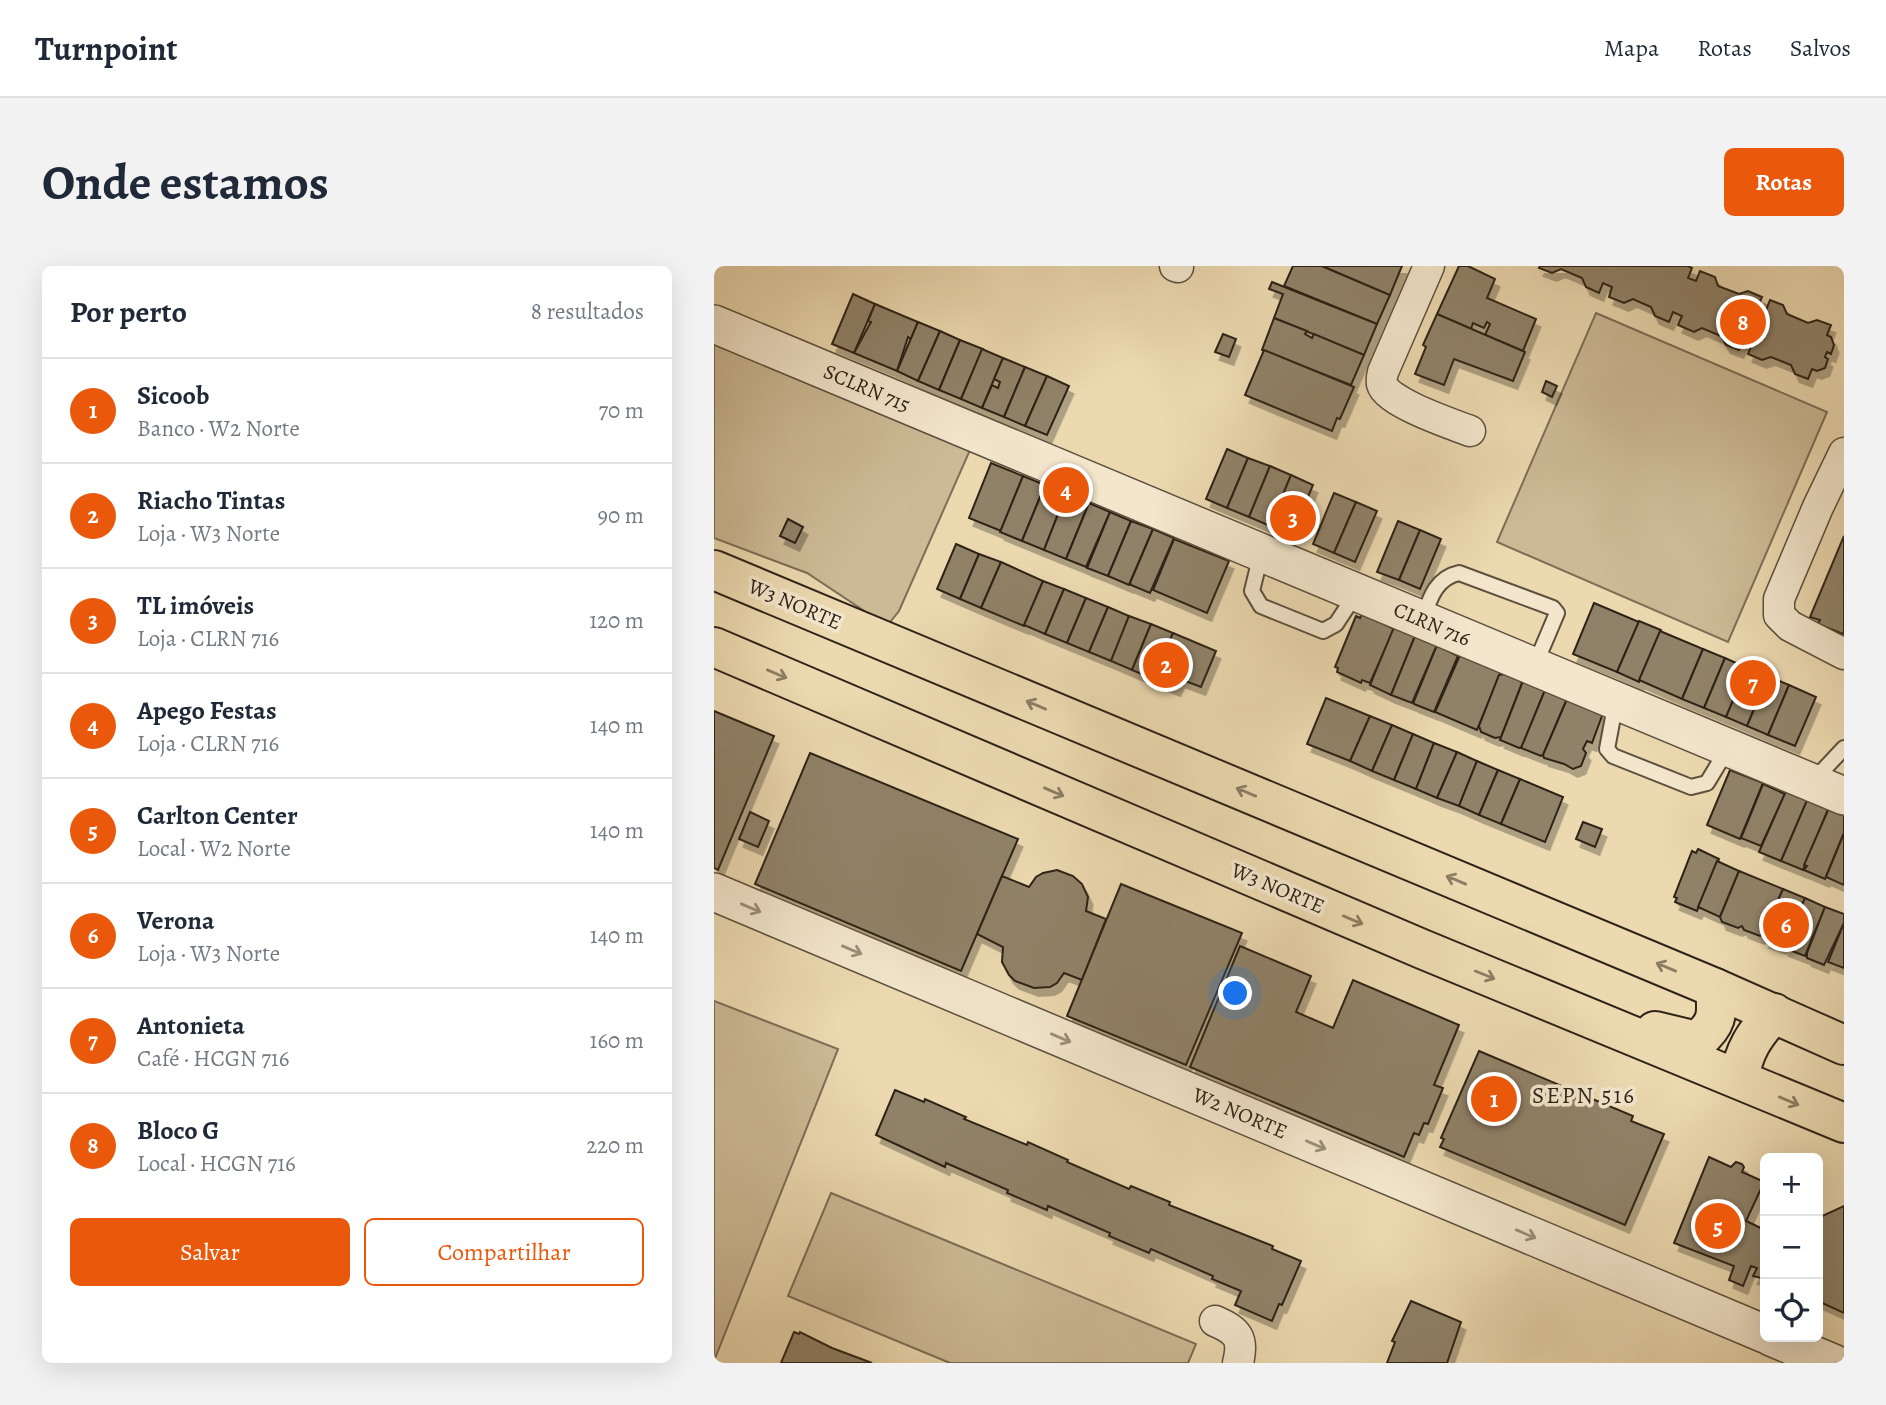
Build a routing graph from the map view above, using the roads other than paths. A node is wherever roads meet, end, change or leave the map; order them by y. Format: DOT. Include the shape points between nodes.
graph roads {
  1 [pos="1429,266"];
  2 [pos="714,324"];
  3 [pos="1470,431"];
  4 [pos="1019,452"];
  5 [pos="1844,453"];
  6 [pos="1261,553"];
  7 [pos="714,570"];
  8 [pos="1357,592"];
  9 [pos="1422,620"];
  10 [pos="714,647"];
  11 [pos="1844,653"];
  12 [pos="1535,667"];
  13 [pos="1616,700"];
  14 [pos="1728,747"];
  15 [pos="1844,748"];
  16 [pos="1828,789"];
  17 [pos="714,892"];
  18 [pos="1715,988"];
  19 [pos="1568,1009"];
  20 [pos="1774,1013"];
  21 [pos="1844,1045"];
  22 [pos="1739,1079"];
  23 [pos="1844,1123"];
  24 [pos="1215,1321"];
  25 [pos="1760,1332"];
  26 [pos="1783,1342"];
  27 [pos="1238,1363"];
  28 [pos="1833,1363"];
  1 -- 3 [label="street" via="1383,372 1382,384 1398,401"];
  2 -- 4 [label="street, SCLRN 715"];
  4 -- 6 [label="street, CLRN 716"];
  5 -- 11 [label="street" via="1779,599 1779,615 1790,626"];
  6 -- 8 [label="street, CLRN 716"];
  6 -- 8 [label="lane" via="1252,591 1261,606 1323,631 1336,624"];
  18 -- 7 [label="main road, W3 NORTE, one-way"];
  8 -- 9 [label="street, CLRN 716"];
  9 -- 12 [label="street, CLRN 716"];
  9 -- 12 [label="lane" via="1443,579 1459,573 1553,608 1557,613"];
  10 -- 19 [label="main road, W3 NORTE, one-way"];
  12 -- 13 [label="street, CLRN 716"];
  13 -- 14 [label="street, CLRN 716"];
  13 -- 14 [label="lane" via="1607,749 1613,756 1691,788 1707,783"];
  14 -- 16 [label="street, CLRN 716"];
  15 -- 16 [label="lane"];
  17 -- 25 [label="street, W2 NORTE, one-way"];
  18 -- 19 [label="main road" via="1717,1013 1711,1030 1697,1041"];
  18 -- 20 [label="main road, W3 NORTE"];
  19 -- 22 [label="main road, W3 NORTE"];
  20 -- 21 [label="main road, W3 NORTE"];
  20 -- 22 [label="main road" via="1757,1031 1743,1058"];
  22 -- 23 [label="main road, W3 NORTE, one-way"];
  24 -- 27 [label="street" via="1239,1338"];
  26 -- 28 [label="street"];
}
